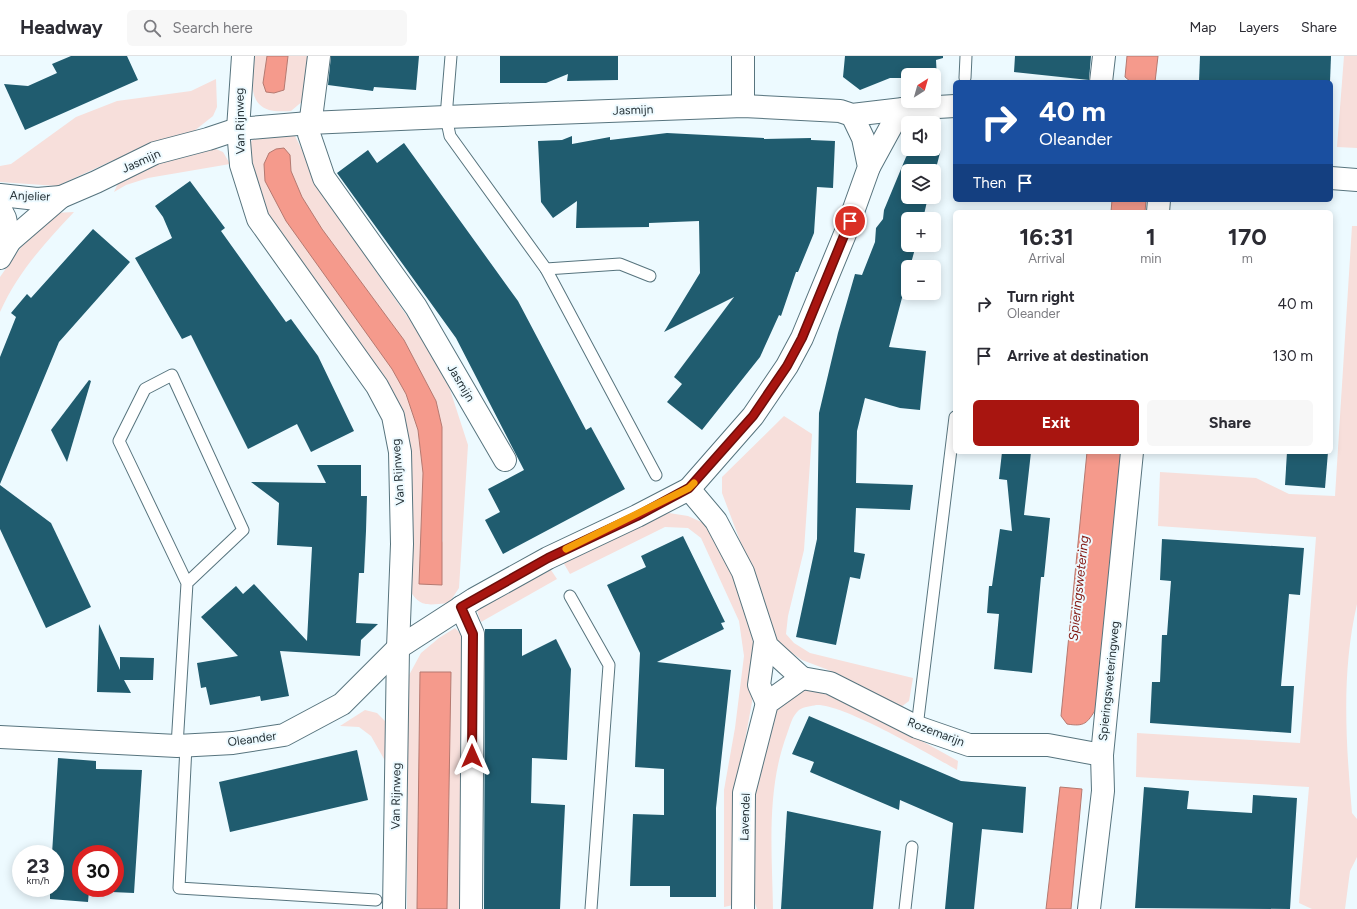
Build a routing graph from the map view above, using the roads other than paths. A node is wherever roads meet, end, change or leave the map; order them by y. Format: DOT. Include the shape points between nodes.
graph roads {
  1 [pos="242,56"];
  2 [pos="319,56"];
  3 [pos="451,56"];
  4 [pos="743,56"];
  5 [pos="966,56"];
  6 [pos="1104,56"];
  7 [pos="965,78"];
  8 [pos="1101,80"];
  9 [pos="743,106"];
  10 [pos="953,106"];
  11 [pos="903,109"];
  12 [pos="852,115"];
  13 [pos="446,117"];
  14 [pos="309,123"];
  15 [pos="238,129"];
  16 [pos="869,167"];
  17 [pos="1333,178"];
  18 [pos="1357,180"];
  19 [pos="0,195"];
  20 [pos="61,197"];
  21 [pos="0,208"];
  22 [pos="5,249"];
  23 [pos="546,269"];
  24 [pos="650,276"];
  25 [pos="953,433"];
  26 [pos="1132,454"];
  27 [pos="505,460"];
  28 [pos="656,475"];
  29 [pos="689,488"];
  30 [pos="187,583"];
  31 [pos="570,596"];
  32 [pos="461,607"];
  33 [pos="765,642"];
  34 [pos="398,648"];
  35 [pos="802,678"];
  36 [pos="767,703"];
  37 [pos="917,727"];
  38 [pos="0,737"];
  39 [pos="181,746"];
  40 [pos="1102,755"];
  41 [pos="912,848"];
  42 [pos="385,904"];
  43 [pos="471,909"];
  44 [pos="591,909"];
  45 [pos="743,909"];
  46 [pos="905,909"];
  47 [pos="1089,909"];
  1 -- 15 [label="street, Van Rijnweg"];
  2 -- 14 [label="street, Jasmijn"];
  3 -- 13 [label="lane"];
  4 -- 9 [label="street"];
  5 -- 7 [label="lane"];
  6 -- 8 [label="street"];
  9 -- 12 [label="street, Jasmijn" via="840,111"];
  9 -- 13 [label="street, Jasmijn"];
  10 -- 11 [label="street, Jasmijn"];
  11 -- 12 [label="street, Jasmijn"];
  11 -- 16 [label="street, Oleander"];
  12 -- 16 [label="street" via="863,138"];
  13 -- 14 [label="street, Jasmijn"];
  13 -- 23 [label="lane" via="450,136"];
  14 -- 15 [label="street, Jasmijn"];
  14 -- 27 [label="street, Jasmijn" via="309,134 324,178 416,308"];
  15 -- 20 [label="street, Jasmijn" via="155,153"];
  15 -- 34 [label="street, Van Rijnweg" via="241,165 258,219 377,386 393,416 400,452 402,536"];
  16 -- 29 [label="street, Oleander" via="845,234 802,338 787,366 753,416"];
  17 -- 18 [label="street"];
  19 -- 20 [label="street, Anjelier" via="37,199"];
  20 -- 22 [label="street, Jasmijn"];
  21 -- 22 [label="street, Anjelier" via="5,218"];
  23 -- 24 [label="lane" via="620,264"];
  23 -- 28 [label="lane"];
  25 -- 37 [label="lane"];
  26 -- 40 [label="street, Spieringsweteringweg"];
  29 -- 32 [label="street, Oleander" via="548,558"];
  29 -- 33 [label="street" via="716,521 743,572"];
  30 -- 30 [label="lane" via="119,441 145,389 172,375 243,530"];
  30 -- 39 [label="lane"];
  31 -- 44 [label="lane" via="609,665"];
  32 -- 34 [label="street, Oleander"];
  32 -- 43 [label="street" via="473,634"];
  33 -- 35 [label="street"];
  33 -- 36 [label="street" via="759,685"];
  34 -- 39 [label="street, Oleander" via="342,704 284,735 233,743"];
  34 -- 42 [label="street, Van Rijnweg"];
  35 -- 36 [label="street"];
  35 -- 37 [label="street, Rozemarijn" via="830,683"];
  36 -- 45 [label="street, Lavendel" via="744,793"];
  37 -- 40 [label="street, Rozemarijn" via="969,745 1048,745"];
  38 -- 39 [label="street, Oleander"];
  39 -- 42 [label="lane" via="179,888"];
  40 -- 47 [label="street, Spieringsweteringweg" via="1103,791"];
  41 -- 46 [label="lane"];
}
